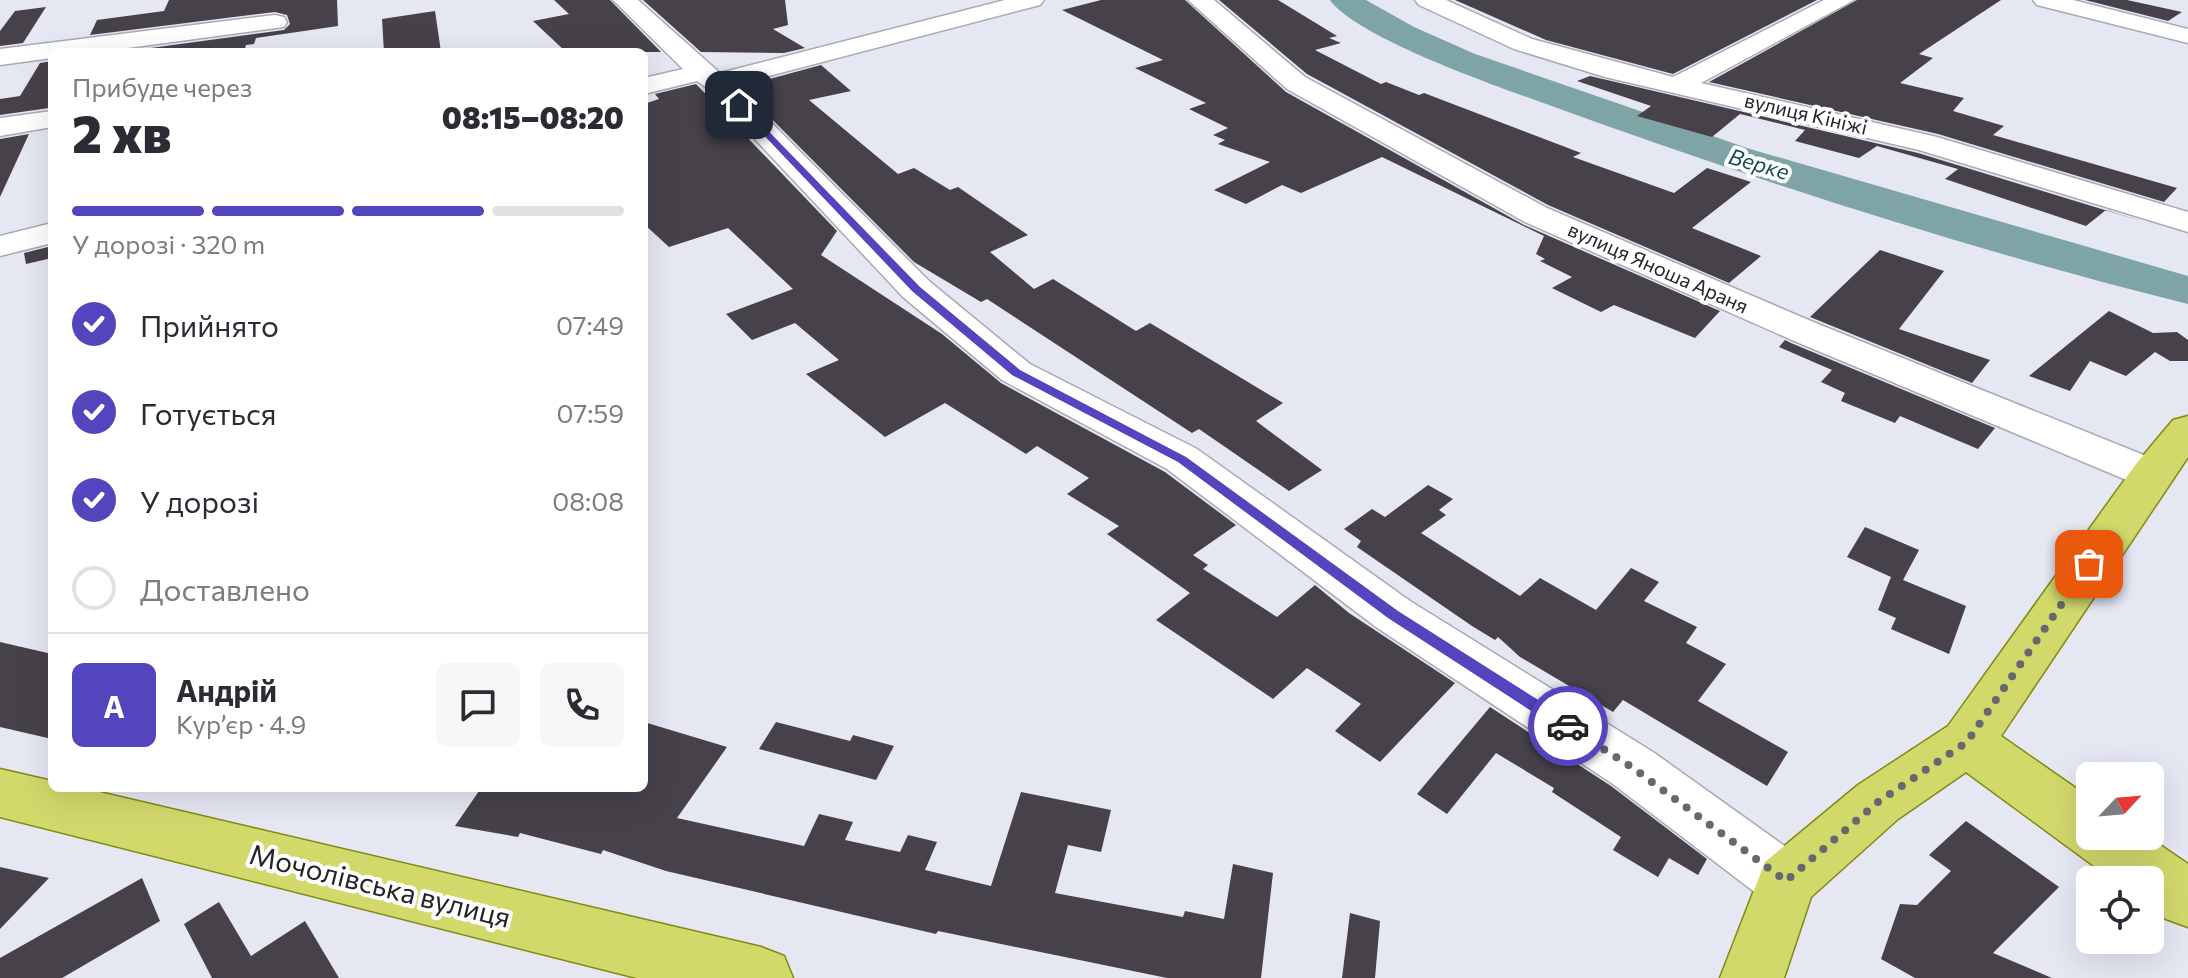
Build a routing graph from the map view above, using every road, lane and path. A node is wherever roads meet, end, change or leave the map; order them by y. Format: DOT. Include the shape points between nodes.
graph roads {
  1 [pos="625,0"];
  2 [pos="1032,0"];
  3 [pos="1200,0"];
  4 [pos="1427,0"];
  5 [pos="1842,0"];
  6 [pos="2045,0"];
  7 [pos="278,11"];
  8 [pos="2188,36"];
  9 [pos="54,48"];
  10 [pos="267,48"];
  11 [pos="48,49"];
  12 [pos="0,57"];
  13 [pos="709,77"];
  14 [pos="648,85"];
  15 [pos="1677,85"];
  16 [pos="48,120"];
  17 [pos="0,127"];
  18 [pos="2188,222"];
  19 [pos="48,234"];
  20 [pos="0,246"];
  21 [pos="2188,429"];
  22 [pos="2151,474"];
  23 [pos="1967,742"];
  24 [pos="0,793"];
  25 [pos="2076,820"];
  26 [pos="2119,850"];
  27 [pos="1786,881"];
  28 [pos="2188,899"];
  29 [pos="761,978"];
  30 [pos="1752,978"];
  1 -- 13 [label="street"];
  2 -- 13 [label="street"];
  3 -- 22 [label="street, вулиця Яноша Араня" via="1296,83 1536,215"];
  4 -- 15 [label="street, вулиця Кініжі" via="1523,44"];
  5 -- 15 [label="street"];
  6 -- 8 [label="street"];
  7 -- 9 [label="street"];
  7 -- 10 [label="street"];
  11 -- 12 [label="street"];
  13 -- 14 [label="street"];
  13 -- 27 [label="street" via="916,289 1016,372 1182,459 1393,614 1633,768"];
  15 -- 18 [label="street, вулиця Кініжі" via="1927,143"];
  16 -- 17 [label="street"];
  19 -- 20 [label="street"];
  21 -- 22 [label="main road"];
  22 -- 23 [label="main road"];
  23 -- 25 [label="main road"];
  23 -- 27 [label="main road" via="1878,802"];
  24 -- 29 [label="main road, Мочолівська вулиця"];
  26 -- 28 [label="main road"];
  27 -- 30 [label="main road"];
}
